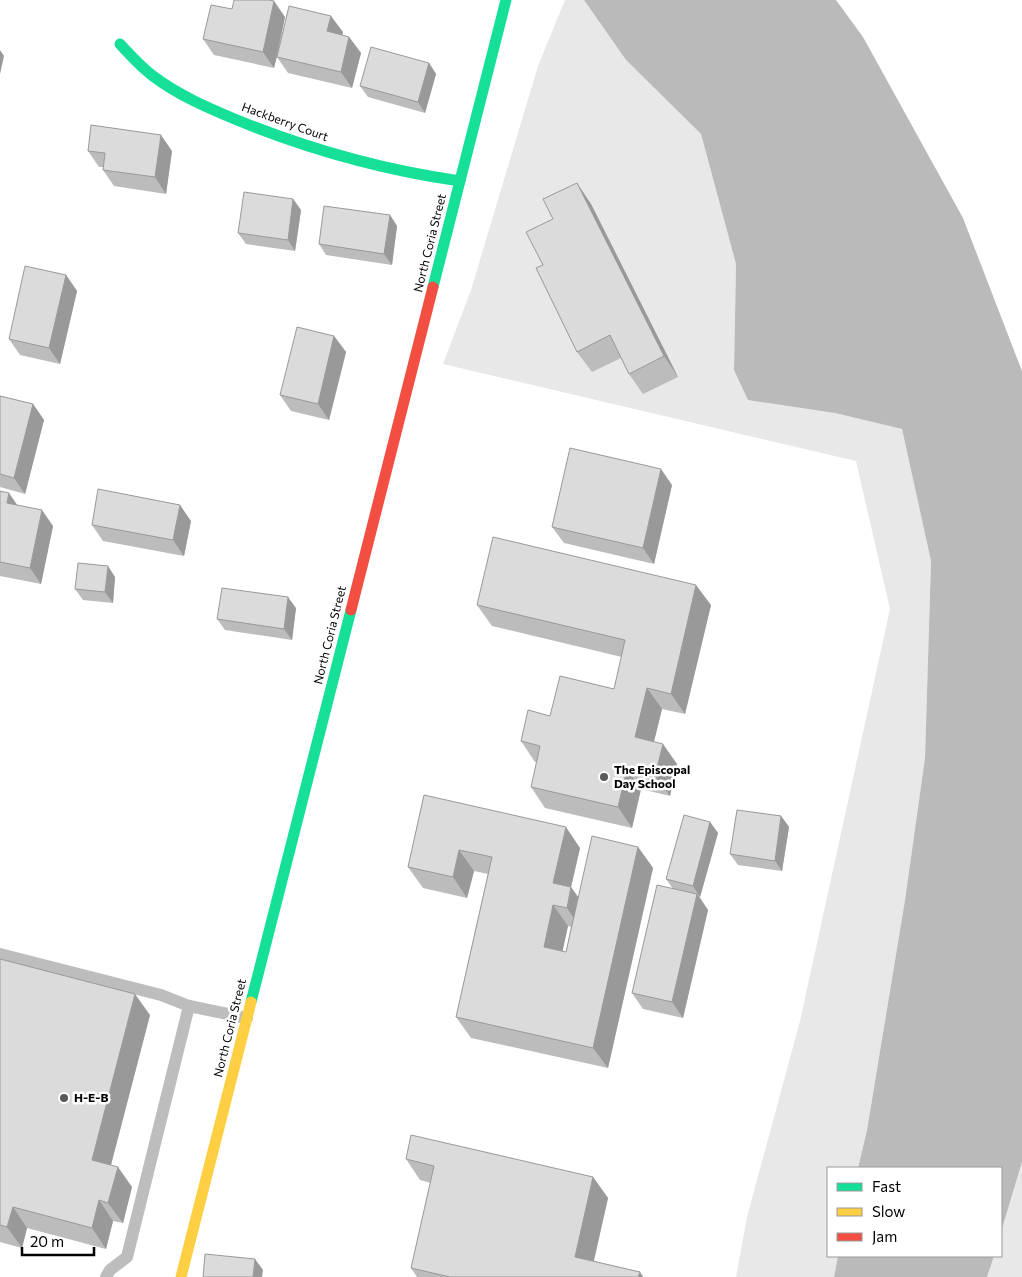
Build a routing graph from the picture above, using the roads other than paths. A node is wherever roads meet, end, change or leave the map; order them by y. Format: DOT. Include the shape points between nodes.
graph roads {
  1 [pos="506,0"];
  2 [pos="120,44"];
  3 [pos="460,181"];
  4 [pos="0,954"];
  5 [pos="189,1006"];
  6 [pos="246,1018"];
  7 [pos="106,1277"];
  8 [pos="181,1277"];
  1 -- 3 [label="street, North Coria Street"];
  2 -- 3 [label="street, Hackberry Court" via="157,79 216,112 353,160 420,176"];
  3 -- 6 [label="street, North Coria Street"];
  4 -- 5 [label="lane" via="160,995"];
  5 -- 6 [label="lane"];
  5 -- 7 [label="lane" via="127,1257"];
  6 -- 8 [label="street, North Coria Street"];
}
